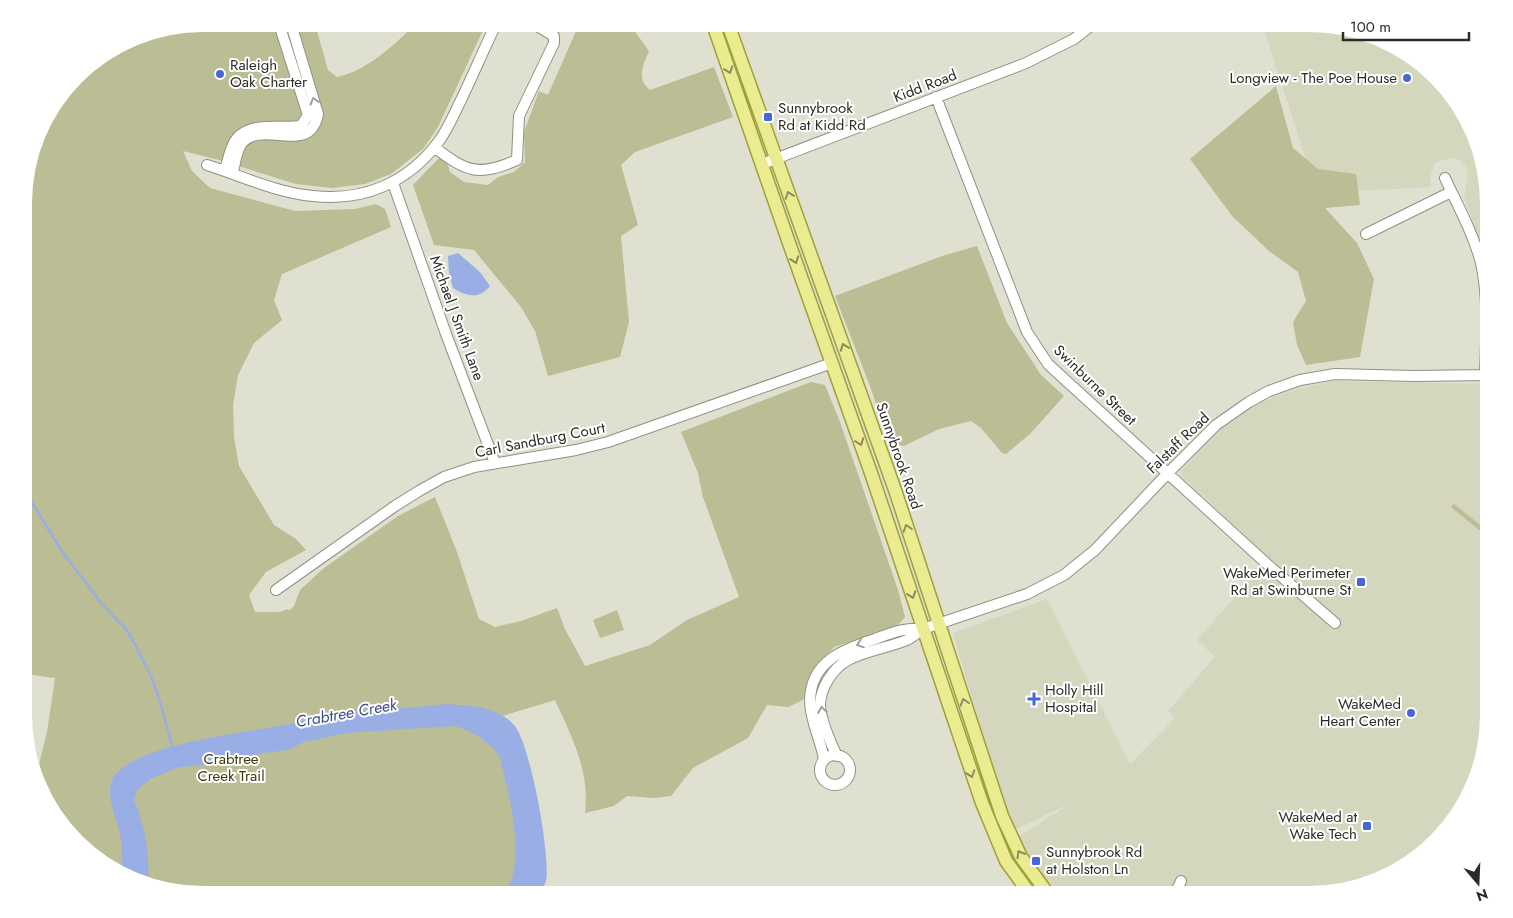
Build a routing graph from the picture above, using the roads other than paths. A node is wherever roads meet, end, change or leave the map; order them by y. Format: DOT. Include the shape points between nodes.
graph roads {
  1 [pos="282,32"];
  2 [pos="293,32"];
  3 [pos="492,32"];
  4 [pos="547,32"];
  5 [pos="716,32"];
  6 [pos="731,32"];
  7 [pos="1082,32"];
  8 [pos="936,97"];
  9 [pos="434,147"];
  10 [pos="776,159"];
  11 [pos="762,164"];
  12 [pos="207,165"];
  13 [pos="229,172"];
  14 [pos="1445,178"];
  15 [pos="393,183"];
  16 [pos="1451,192"];
  17 [pos="1366,234"];
  18 [pos="1480,261"];
  19 [pos="832,363"];
  20 [pos="1480,375"];
  21 [pos="871,426"];
  22 [pos="495,463"];
  23 [pos="1166,474"];
  24 [pos="276,590"];
  25 [pos="1336,623"];
  26 [pos="938,624"];
  27 [pos="923,628"];
  28 [pos="837,756"];
  29 [pos="824,760"];
  30 [pos="1181,881"];
  31 [pos="1024,885"];
  32 [pos="1042,885"];
  33 [pos="1179,885"];
  1 -- 13 [label="street" via="308,115 301,126 247,131 238,138"];
  13 -- 2 [label="street, one-way" via="244,142 257,135 295,137 308,133 316,125 318,114"];
  3 -- 9 [label="street" via="451,122"];
  4 -- 9 [label="street" via="554,36 554,43 519,116 517,160 498,169 477,171 458,165"];
  5 -- 11 [label="main road, one-way"];
  6 -- 10 [label="main road, Sunnybrook Road"];
  7 -- 8 [label="street, Kidd Road" via="1026,63"];
  8 -- 10 [label="street, Kidd Road"];
  8 -- 23 [label="street, Swinburne Street" via="1027,332 1048,364"];
  9 -- 15 [label="street"];
  10 -- 11 [label="street, Kidd Road"];
  21 -- 10 [label="main road, Sunnybrook Road, one-way"];
  11 -- 19 [label="main road, one-way"];
  12 -- 13 [label="street"];
  13 -- 15 [label="street" via="296,194 313,196 349,196"];
  14 -- 16 [label="street"];
  15 -- 22 [label="street, Michael J Smith Lane"];
  16 -- 17 [label="street"];
  16 -- 18 [label="street"];
  19 -- 21 [label="main road" via="843,372 861,415"];
  19 -- 22 [label="street, Carl Sandburg Court" via="608,442"];
  19 -- 27 [label="main road, one-way"];
  20 -- 23 [label="street, Falstaff Road" via="1335,374 1300,380 1248,402 1216,426"];
  26 -- 21 [label="main road, Sunnybrook Road, one-way"];
  22 -- 24 [label="street, Carl Sandburg Court" via="444,477 419,491"];
  23 -- 25 [label="street, Swinburne Street"];
  23 -- 26 [label="street, Falstaff Road" via="1095,550 1064,575 1027,594"];
  26 -- 27 [label="street, Falstaff Road"];
  32 -- 26 [label="main road, Sunnybrook Road, one-way" via="1021,857 1002,816"];
  28 -- 27 [label="street, Falstaff Road, one-way" via="820,704 829,677 848,660 910,639"];
  27 -- 29 [label="street, Falstaff Road, one-way" via="906,628 850,647 833,656 821,668 813,683 810,699"];
  27 -- 31 [label="main road, one-way" via="990,824 1006,861"];
  28 -- 29 [label="street"];
  28 -- 29 [label="street, Falstaff Road" via="846,761 850,770 846,780 838,785 826,783 821,777 820,768"];
  30 -- 33 [label="street"];
}
